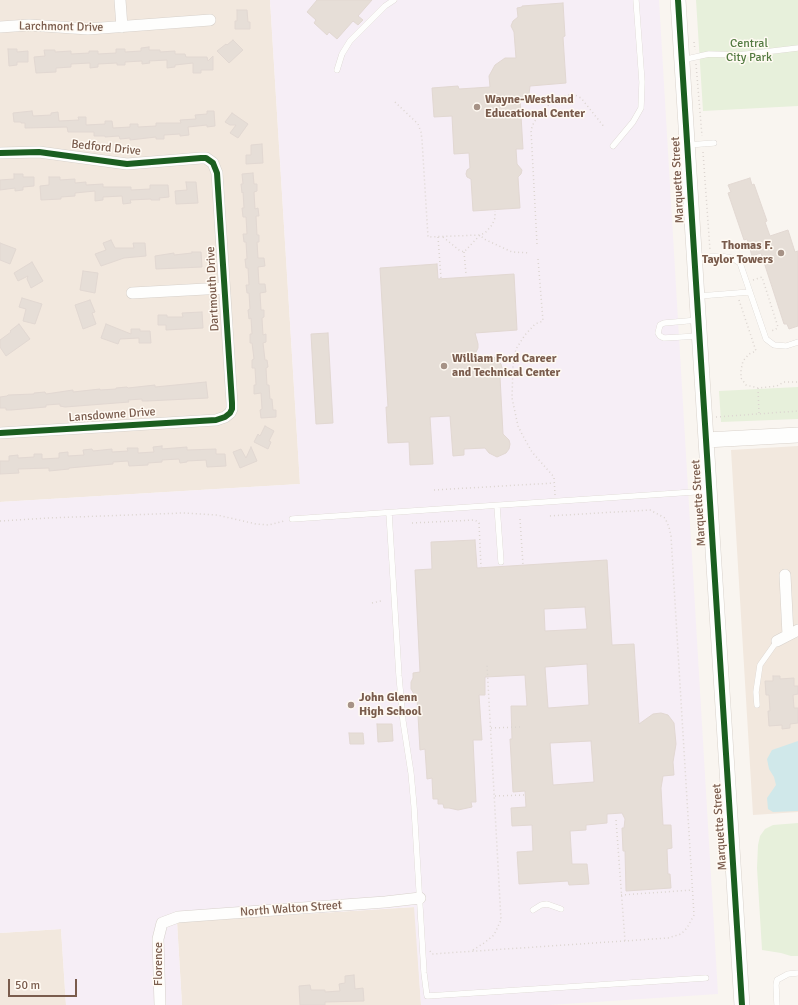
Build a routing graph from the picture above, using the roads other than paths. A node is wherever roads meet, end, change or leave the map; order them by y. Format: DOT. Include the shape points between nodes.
graph roads {
  1 [pos="120,0"];
  2 [pos="394,0"];
  3 [pos="636,0"];
  4 [pos="678,0"];
  5 [pos="210,20"];
  6 [pos="0,27"];
  7 [pos="122,27"];
  8 [pos="798,48"];
  9 [pos="689,58"];
  10 [pos="337,70"];
  11 [pos="714,143"];
  12 [pos="687,145"];
  13 [pos="613,146"];
  14 [pos="0,153"];
  15 [pos="210,161"];
  16 [pos="694,258"];
  17 [pos="224,288"];
  18 [pos="750,292"];
  19 [pos="132,293"];
  20 [pos="696,296"];
  21 [pos="698,320"];
  22 [pos="699,336"];
  23 [pos="798,342"];
  24 [pos="225,417"];
  25 [pos="0,433"];
  26 [pos="798,434"];
  27 [pos="706,440"];
  28 [pos="710,491"];
  29 [pos="497,506"];
  30 [pos="389,513"];
  31 [pos="292,519"];
  32 [pos="501,562"];
  33 [pos="785,575"];
  34 [pos="798,630"];
  35 [pos="788,635"];
  36 [pos="778,642"];
  37 [pos="757,705"];
  38 [pos="420,898"];
  39 [pos="561,909"];
  40 [pos="533,910"];
  41 [pos="162,923"];
  42 [pos="798,973"];
  43 [pos="706,978"];
  44 [pos="160,1005"];
  45 [pos="742,1005"];
  46 [pos="777,1005"];
  1 -- 7 [label="street"];
  2 -- 10 [label="lane" via="350,41"];
  3 -- 13 [label="lane" via="642,82 641,108"];
  4 -- 9 [label="street, Marquette Street"];
  5 -- 7 [label="street, Larchmont Drive"];
  6 -- 7 [label="street, Larchmont Drive"];
  8 -- 9 [label="lane" via="739,55 710,54"];
  9 -- 12 [label="street, Marquette Street"];
  11 -- 12 [label="lane"];
  12 -- 16 [label="street, Marquette Street"];
  14 -- 15 [label="street, Bedford Drive" via="39,152 127,164 201,158"];
  15 -- 17 [label="street, Dartmouth Drive" via="216,166 218,173"];
  16 -- 18 [label="lane" via="732,258 740,263"];
  16 -- 20 [label="street, Marquette Street"];
  17 -- 19 [label="street"];
  17 -- 24 [label="street, Dartmouth Drive" via="232,403 232,409"];
  18 -- 20 [label="lane"];
  18 -- 23 [label="lane" via="766,339 774,345 786,346"];
  20 -- 21 [label="street, Marquette Street"];
  21 -- 22 [label="street, Marquette Street"];
  21 -- 22 [label="lane" via="664,323 660,325 658,333 664,338"];
  22 -- 27 [label="street, Marquette Street"];
  24 -- 25 [label="street, Lansdowne Drive" via="216,420"];
  26 -- 27 [label="street"];
  27 -- 28 [label="street, Marquette Street"];
  28 -- 29 [label="lane"];
  28 -- 45 [label="street, Marquette Street"];
  29 -- 30 [label="lane"];
  29 -- 32 [label="lane"];
  30 -- 31 [label="lane"];
  30 -- 38 [label="lane" via="399,676 411,773"];
  33 -- 35 [label="street"];
  34 -- 35 [label="street"];
  35 -- 36 [label="street"];
  36 -- 37 [label="lane" via="760,665"];
  38 -- 41 [label="street, North Walton Street" via="178,917"];
  38 -- 43 [label="lane" via="427,996"];
  39 -- 40 [label="lane" via="547,904"];
  41 -- 44 [label="street, Florence" via="158,939"];
  42 -- 46 [label="lane" via="788,974 777,980"];
}
